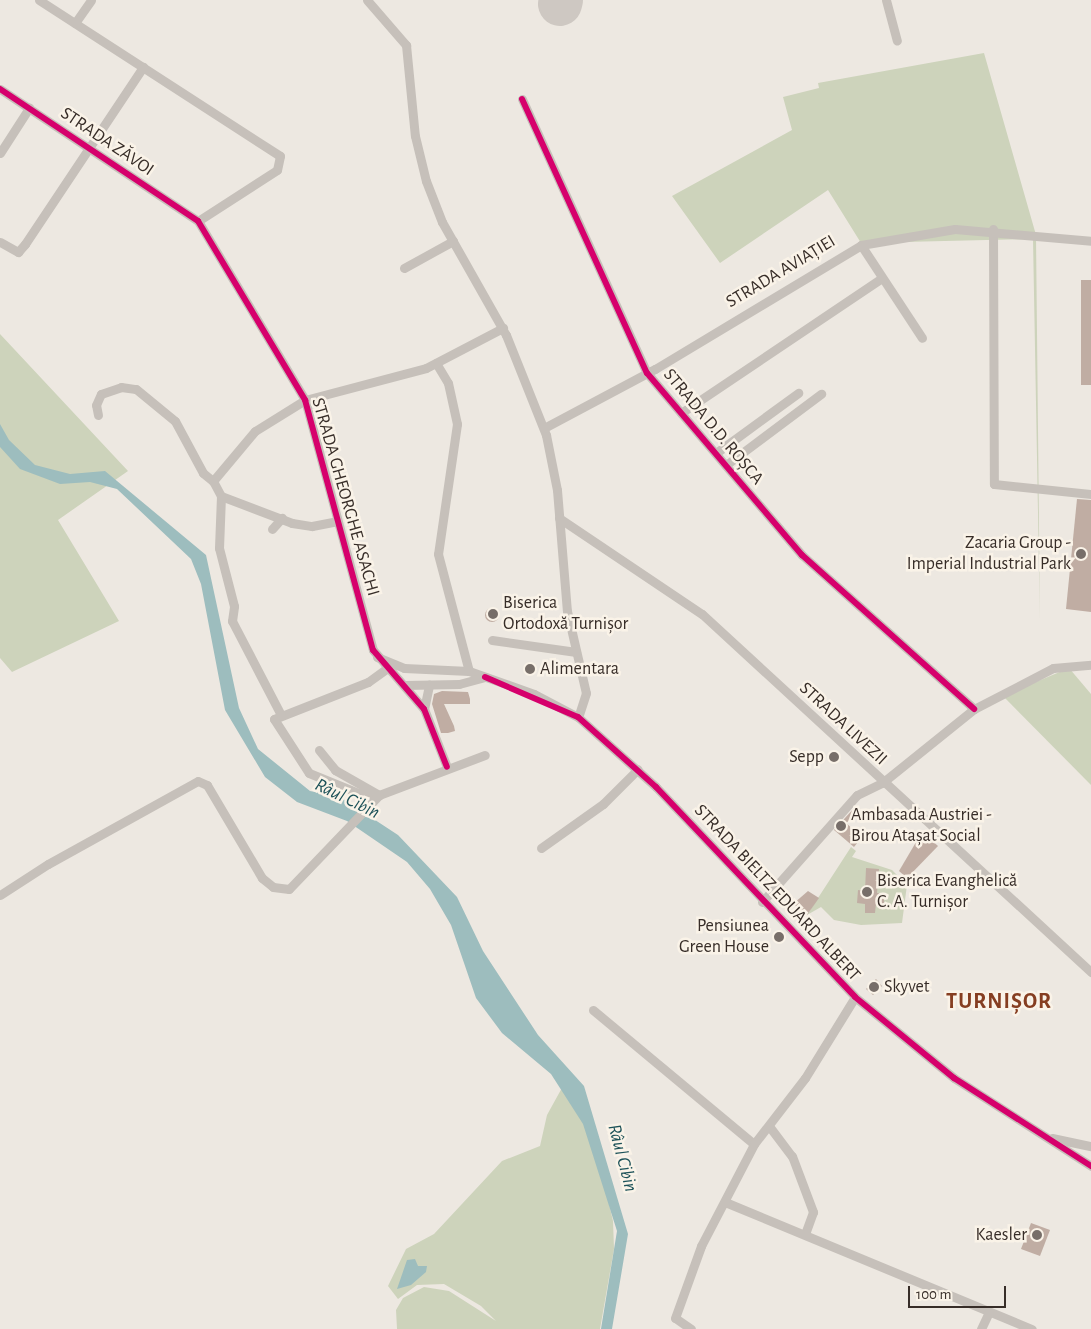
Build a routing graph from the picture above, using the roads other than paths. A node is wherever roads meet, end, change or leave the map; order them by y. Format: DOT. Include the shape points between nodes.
graph roads {
  1 [pos="40,0"];
  2 [pos="91,0"];
  3 [pos="366,0"];
  4 [pos="886,0"];
  5 [pos="75,23"];
  6 [pos="896,41"];
  7 [pos="143,67"];
  8 [pos="0,89"];
  9 [pos="522,99"];
  10 [pos="29,108"];
  11 [pos="88,148"];
  12 [pos="0,153"];
  13 [pos="198,221"];
  14 [pos="993,229"];
  15 [pos="453,241"];
  16 [pos="1091,241"];
  17 [pos="0,242"];
  18 [pos="861,246"];
  19 [pos="404,268"];
  20 [pos="882,278"];
  21 [pos="503,328"];
  22 [pos="922,338"];
  23 [pos="436,363"];
  24 [pos="647,373"];
  25 [pos="798,393"];
  26 [pos="820,394"];
  27 [pos="305,400"];
  28 [pos="681,413"];
  29 [pos="98,415"];
  30 [pos="544,428"];
  31 [pos="716,454"];
  32 [pos="726,465"];
  33 [pos="213,480"];
  34 [pos="1091,494"];
  35 [pos="221,496"];
  36 [pos="282,518"];
  37 [pos="560,518"];
  38 [pos="337,521"];
  39 [pos="272,529"];
  40 [pos="492,640"];
  41 [pos="576,652"];
  42 [pos="377,658"];
  43 [pos="1091,665"];
  44 [pos="386,669"];
  45 [pos="469,671"];
  46 [pos="485,676"];
  47 [pos="429,685"];
  48 [pos="404,686"];
  49 [pos="424,709"];
  50 [pos="974,710"];
  51 [pos="278,717"];
  52 [pos="578,717"];
  53 [pos="319,750"];
  54 [pos="485,755"];
  55 [pos="447,767"];
  56 [pos="638,769"];
  57 [pos="335,770"];
  58 [pos="882,783"];
  59 [pos="330,784"];
  60 [pos="379,795"];
  61 [pos="541,848"];
  62 [pos="0,895"];
  63 [pos="762,902"];
  64 [pos="1091,972"];
  65 [pos="855,997"];
  66 [pos="593,1010"];
  67 [pos="769,1126"];
  68 [pos="1047,1137"];
  69 [pos="754,1144"];
  70 [pos="1091,1146"];
  71 [pos="1091,1166"];
  72 [pos="725,1202"];
  73 [pos="805,1234"];
  74 [pos="988,1312"];
  75 [pos="691,1329"];
  76 [pos="981,1329"];
  77 [pos="1032,1329"];
  1 -- 5 [label="street"];
  2 -- 5 [label="street"];
  3 -- 15 [label="street" via="406,45 420,158"];
  4 -- 6 [label="street"];
  5 -- 7 [label="street"];
  7 -- 11 [label="street"];
  7 -- 13 [label="street" via="282,160 277,170"];
  8 -- 10 [label="street, STRADA ZĂVOI"];
  9 -- 24 [label="street, STRADA D.D. ROȘCA"];
  10 -- 11 [label="street, STRADA ZĂVOI"];
  10 -- 12 [label="street"];
  11 -- 13 [label="street, STRADA ZĂVOI"];
  11 -- 17 [label="street" via="18,252"];
  13 -- 27 [label="street, STRADA GHEORGHE ASACHI"];
  14 -- 16 [label="street, STRADA AVIAȚIEI"];
  14 -- 18 [label="street, STRADA AVIAȚIEI" via="955,229"];
  14 -- 34 [label="street" via="994,484"];
  15 -- 19 [label="street"];
  15 -- 21 [label="street"];
  18 -- 20 [label="street"];
  18 -- 24 [label="street, STRADA AVIAȚIEI"];
  20 -- 22 [label="street"];
  20 -- 28 [label="street"];
  21 -- 23 [label="street"];
  21 -- 30 [label="street"];
  23 -- 27 [label="street" via="396,378"];
  23 -- 45 [label="street" via="448,383 457,424 438,554"];
  24 -- 28 [label="street, STRADA D.D. ROȘCA"];
  24 -- 30 [label="street, STRADA AVIAȚIEI"];
  25 -- 31 [label="street"];
  26 -- 32 [label="street, STRADA D.D. ROȘCA"];
  27 -- 33 [label="street" via="255,431"];
  27 -- 38 [label="street, STRADA GHEORGHE ASACHI"];
  28 -- 31 [label="street, STRADA D.D. ROȘCA"];
  29 -- 33 [label="street" via="96,405 101,394 121,387 136,389 175,420 203,473"];
  30 -- 37 [label="street"];
  31 -- 32 [label="street, STRADA D.D. ROȘCA"];
  32 -- 50 [label="street, STRADA D.D. ROȘCA" via="802,555"];
  33 -- 35 [label="street"];
  35 -- 36 [label="street"];
  35 -- 51 [label="street" via="219,548 234,606 232,621"];
  36 -- 38 [label="street" via="312,526"];
  36 -- 39 [label="street"];
  37 -- 41 [label="street" via="567,611"];
  37 -- 58 [label="street, STRADA LIVEZII" via="702,614"];
  38 -- 42 [label="street, STRADA GHEORGHE ASACHI"];
  40 -- 41 [label="street"];
  41 -- 52 [label="street" via="586,693"];
  42 -- 44 [label="street"];
  42 -- 45 [label="street, STRADA BIELTZ EDUARD ALBERT" via="404,668"];
  43 -- 50 [label="street" via="1053,668"];
  44 -- 48 [label="street"];
  44 -- 51 [label="street" via="368,682"];
  45 -- 46 [label="street, STRADA BIELTZ EDUARD ALBERT"];
  46 -- 47 [label="street"];
  46 -- 52 [label="street, STRADA BIELTZ EDUARD ALBERT"];
  47 -- 48 [label="street"];
  47 -- 49 [label="street"];
  48 -- 49 [label="street"];
  49 -- 55 [label="street"];
  50 -- 58 [label="street"];
  51 -- 59 [label="street" via="310,773"];
  52 -- 56 [label="street, STRADA BIELTZ EDUARD ALBERT"];
  53 -- 57 [label="street"];
  54 -- 55 [label="street"];
  55 -- 60 [label="street"];
  56 -- 61 [label="street" via="603,804"];
  56 -- 63 [label="street, STRADA BIELTZ EDUARD ALBERT"];
  57 -- 59 [label="street"];
  57 -- 60 [label="street"];
  58 -- 63 [label="street" via="862,790 831,819"];
  58 -- 64 [label="street, STRADA LIVEZII"];
  59 -- 60 [label="street"];
  60 -- 62 [label="street" via="365,805 295,886 278,889 254,867 207,785 198,780"];
  63 -- 65 [label="street, STRADA BIELTZ EDUARD ALBERT"];
  65 -- 67 [label="street"];
  65 -- 68 [label="street, STRADA BIELTZ EDUARD ALBERT" via="954,1078"];
  66 -- 69 [label="street"];
  67 -- 69 [label="street"];
  67 -- 73 [label="street" via="792,1156 813,1212"];
  68 -- 70 [label="street"];
  68 -- 71 [label="street, STRADA BIELTZ EDUARD ALBERT"];
  69 -- 72 [label="street"];
  72 -- 73 [label="street"];
  72 -- 75 [label="street" via="691,1269 675,1318"];
  73 -- 74 [label="street"];
  74 -- 76 [label="street"];
  74 -- 77 [label="street"];
}
